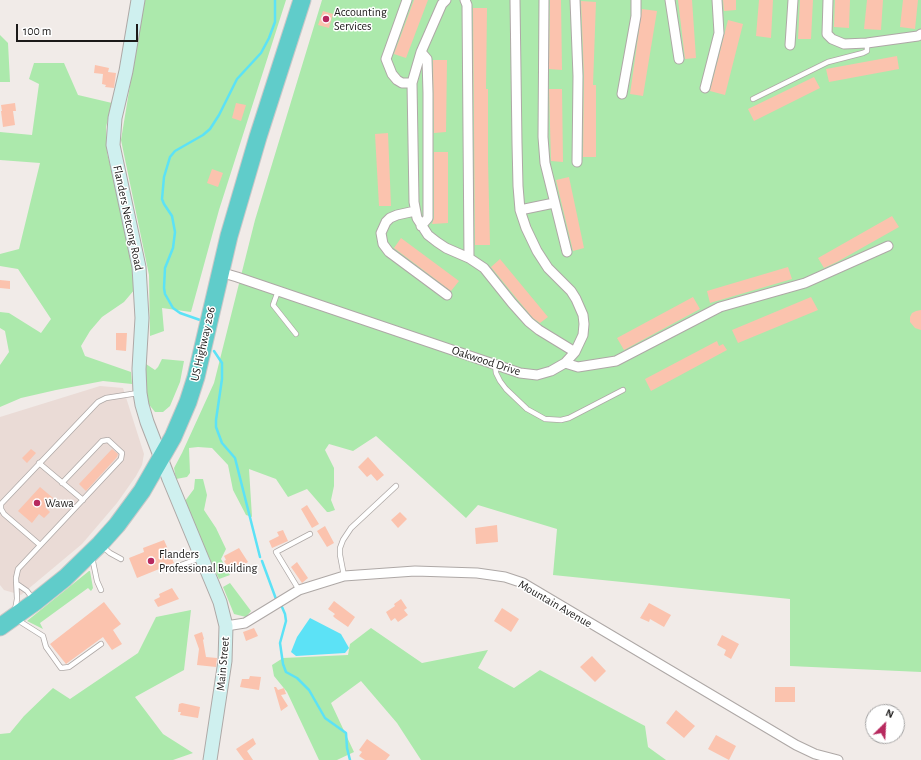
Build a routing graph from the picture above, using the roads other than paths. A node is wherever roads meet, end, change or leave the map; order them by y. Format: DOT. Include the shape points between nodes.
graph roads {
  1 [pos="138,0"];
  2 [pos="302,0"];
  3 [pos="407,0"];
  4 [pos="446,0"];
  5 [pos="465,0"];
  6 [pos="515,0"];
  7 [pos="544,0"];
  8 [pos="575,0"];
  9 [pos="636,0"];
  10 [pos="670,0"];
  11 [pos="717,0"];
  12 [pos="793,0"];
  13 [pos="828,0"];
  14 [pos="921,34"];
  15 [pos="867,43"];
  16 [pos="790,45"];
  17 [pos="421,52"];
  18 [pos="679,59"];
  19 [pos="412,83"];
  20 [pos="705,88"];
  21 [pos="622,94"];
  22 [pos="753,99"];
  23 [pos="578,162"];
  24 [pos="554,203"];
  25 [pos="520,210"];
  26 [pos="415,211"];
  27 [pos="421,226"];
  28 [pos="888,246"];
  29 [pos="567,252"];
  30 [pos="469,258"];
  31 [pos="220,272"];
  32 [pos="278,291"];
  33 [pos="447,295"];
  34 [pos="296,334"];
  35 [pos="575,352"];
  36 [pos="565,363"];
  37 [pos="494,365"];
  38 [pos="622,390"];
  39 [pos="140,393"];
  40 [pos="161,459"];
  41 [pos="39,464"];
  42 [pos="62,483"];
  43 [pos="396,486"];
  44 [pos="83,500"];
  45 [pos="310,534"];
  46 [pos="40,545"];
  47 [pos="96,549"];
  48 [pos="201,558"];
  49 [pos="121,559"];
  50 [pos="181,565"];
  51 [pos="344,576"];
  52 [pos="17,584"];
  53 [pos="101,590"];
  54 [pos="299,590"];
  55 [pos="35,602"];
  56 [pos="7,622"];
  57 [pos="226,626"];
  58 [pos="101,644"];
  59 [pos="213,740"];
  60 [pos="210,760"];
  61 [pos="218,760"];
  62 [pos="838,760"];
  1 -- 39 [label="main road, Flanders Netcong Road" via="115,118 113,142 140,267"];
  2 -- 31 [label="highway, US Highway 206" via="258,137"];
  3 -- 19 [label="street" via="386,59 397,80"];
  4 -- 17 [label="street"];
  5 -- 30 [label="street"];
  6 -- 25 [label="street, Oakwood Drive"];
  7 -- 24 [label="street" via="543,137 545,163"];
  8 -- 23 [label="street"];
  9 -- 21 [label="street" via="636,16"];
  10 -- 18 [label="street"];
  11 -- 20 [label="street" via="719,33"];
  12 -- 16 [label="street"];
  13 -- 15 [label="street" via="826,30 829,37 848,44"];
  14 -- 15 [label="street"];
  15 -- 22 [label="lane" via="867,51 828,62"];
  17 -- 19 [label="street"];
  17 -- 27 [label="street" via="427,59 428,218"];
  19 -- 26 [label="street"];
  24 -- 25 [label="street"];
  24 -- 29 [label="street"];
  25 -- 35 [label="street, Oakwood Drive" via="537,251 548,268 571,291 583,315 584,330"];
  26 -- 27 [label="street"];
  26 -- 33 [label="street" via="397,215 386,222 381,234 383,244 389,252"];
  27 -- 30 [label="street" via="437,242"];
  28 -- 36 [label="street" via="805,283 720,307 616,361 578,367"];
  30 -- 35 [label="street" via="484,268 529,322"];
  31 -- 32 [label="street, Oakwood Drive"];
  31 -- 40 [label="highway, US Highway 206" via="191,391"];
  32 -- 34 [label="lane" via="273,305"];
  32 -- 37 [label="street, Oakwood Drive"];
  35 -- 36 [label="street, Oakwood Drive"];
  36 -- 37 [label="street, Oakwood Drive" via="550,372 537,375"];
  37 -- 38 [label="lane" via="500,382 506,389 526,409 545,419 569,418"];
  39 -- 40 [label="main road, Flanders Netcong Road" via="144,415"];
  39 -- 41 [label="lane" via="106,398 98,402"];
  40 -- 47 [label="highway, US Highway 206" via="138,497"];
  40 -- 48 [label="main road, Main Street"];
  41 -- 42 [label="lane"];
  41 -- 46 [label="lane" via="0,506 4,514"];
  42 -- 44 [label="lane"];
  42 -- 44 [label="lane" via="102,441 111,442 122,453 121,459"];
  43 -- 51 [label="lane" via="351,528 343,540 340,555"];
  44 -- 46 [label="lane"];
  45 -- 54 [label="lane" via="276,552"];
  46 -- 52 [label="lane" via="18,569"];
  47 -- 49 [label="lane"];
  47 -- 53 [label="lane" via="97,581"];
  47 -- 55 [label="highway, US Highway 206"];
  48 -- 50 [label="lane"];
  48 -- 57 [label="main road, Main Street" via="220,602"];
  51 -- 54 [label="street, Mountain Avenue"];
  51 -- 62 [label="street, Mountain Avenue" via="442,571 477,573 523,583 796,746"];
  52 -- 55 [label="lane" via="27,591"];
  52 -- 56 [label="lane" via="17,599"];
  54 -- 57 [label="street, Mountain Avenue" via="252,620"];
  55 -- 56 [label="highway, US Highway 206"];
  56 -- 58 [label="lane" via="43,636 46,647 61,668 69,667"];
  57 -- 59 [label="main road, Main Street" via="225,661"];
  59 -- 60 [label="main road, Main Street"];
  59 -- 61 [label="main road"];
}
